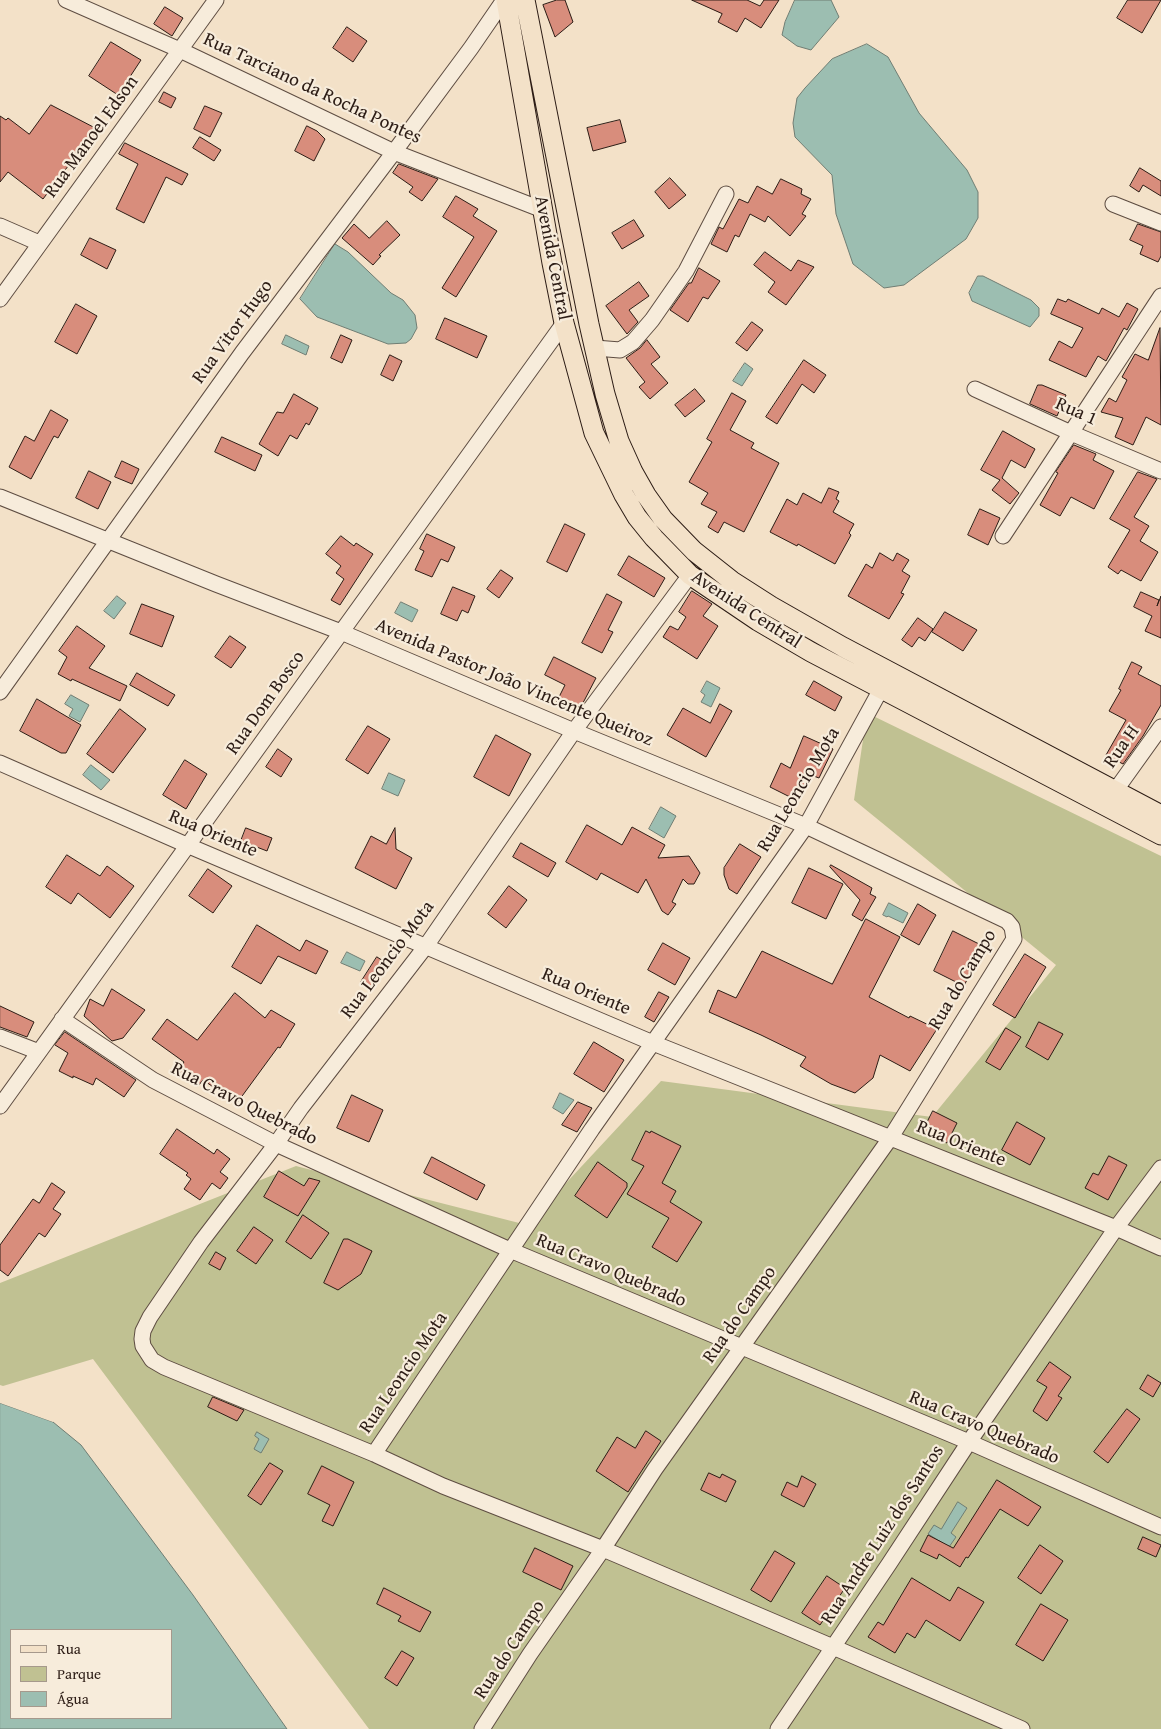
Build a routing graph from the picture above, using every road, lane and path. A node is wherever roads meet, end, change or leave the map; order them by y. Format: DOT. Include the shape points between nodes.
graph roads {
  1 [pos="66,0"];
  2 [pos="216,0"];
  3 [pos="505,0"];
  4 [pos="525,0"];
  5 [pos="180,50"];
  6 [pos="394,152"];
  7 [pos="726,194"];
  8 [pos="1112,204"];
  9 [pos="543,210"];
  10 [pos="1161,223"];
  11 [pos="0,226"];
  12 [pos="39,243"];
  13 [pos="1161,296"];
  14 [pos="0,299"];
  15 [pos="564,323"];
  16 [pos="595,348"];
  17 [pos="975,389"];
  18 [pos="1071,433"];
  19 [pos="1161,471"];
  20 [pos="0,497"];
  21 [pos="1003,536"];
  22 [pos="109,540"];
  23 [pos="690,575"];
  24 [pos="341,632"];
  25 [pos="881,689"];
  26 [pos="0,692"];
  27 [pos="1161,727"];
  28 [pos="574,731"];
  29 [pos="0,763"];
  30 [pos="1116,791"];
  31 [pos="1161,816"];
  32 [pos="806,826"];
  33 [pos="1161,834"];
  34 [pos="189,846"];
  35 [pos="1007,921"];
  36 [pos="426,946"];
  37 [pos="62,1019"];
  38 [pos="0,1037"];
  39 [pos="653,1043"];
  40 [pos="39,1052"];
  41 [pos="0,1106"];
  42 [pos="891,1137"];
  43 [pos="276,1144"];
  44 [pos="1161,1168"];
  45 [pos="1116,1228"];
  46 [pos="1161,1248"];
  47 [pos="510,1250"];
  48 [pos="742,1347"];
  49 [pos="968,1442"];
  50 [pos="374,1454"];
  51 [pos="1161,1527"];
  52 [pos="603,1549"];
  53 [pos="833,1647"];
  54 [pos="482,1729"];
  55 [pos="778,1729"];
  56 [pos="1022,1729"];
  1 -- 5 [label="street, Rua Tarciano da Rocha Pontes"];
  2 -- 5 [label="street, Rua Manoel Edson"];
  3 -- 6 [label="street, Rua Vitor Hugo"];
  3 -- 9 [label="main road, Avenida Central"];
  4 -- 16 [label="main road, Avenida Central"];
  5 -- 6 [label="street, Rua Tarciano da Rocha Pontes"];
  5 -- 12 [label="street, Rua Manoel Edson"];
  6 -- 9 [label="street, Rua Tarciano da Rocha Pontes"];
  6 -- 22 [label="street, Rua Vitor Hugo" via="242,353"];
  7 -- 16 [label="street" via="686,271 646,328 620,350"];
  8 -- 10 [label="street"];
  9 -- 15 [label="main road, Avenida Central"];
  11 -- 12 [label="street"];
  12 -- 14 [label="street, Rua Manoel Edson"];
  13 -- 18 [label="street"];
  15 -- 23 [label="main road, Avenida Central" via="594,433 624,495 654,538"];
  15 -- 24 [label="street, Rua Dom Bosco"];
  16 -- 30 [label="main road, Avenida Central" via="619,441 633,472 663,519 694,551 732,581 843,647"];
  17 -- 18 [label="street, Rua 1"];
  18 -- 19 [label="street, Rua 1"];
  18 -- 21 [label="street"];
  20 -- 22 [label="street, Avenida Pastor João Vincente Queiroz"];
  22 -- 24 [label="street, Avenida Pastor João Vincente Queiroz"];
  22 -- 26 [label="street, Rua Vitor Hugo"];
  23 -- 25 [label="main road, Avenida Central" via="758,622"];
  23 -- 28 [label="street, Rua Leoncio Mota"];
  24 -- 28 [label="street, Avenida Pastor João Vincente Queiroz"];
  24 -- 34 [label="street, Rua Dom Bosco"];
  25 -- 32 [label="street, Rua Leoncio Mota"];
  25 -- 33 [label="main road, Avenida Central"];
  27 -- 30 [label="street, Rua H"];
  28 -- 32 [label="street, Avenida Pastor João Vincente Queiroz"];
  28 -- 36 [label="street, Rua Leoncio Mota"];
  29 -- 34 [label="street, Rua Oriente"];
  30 -- 31 [label="main road, Avenida Central"];
  32 -- 35 [label="street, Avenida Pastor João Vincente Queiroz"];
  32 -- 39 [label="street, Rua Leoncio Mota"];
  34 -- 36 [label="street, Rua Oriente"];
  34 -- 37 [label="street, Rua Dom Bosco"];
  35 -- 42 [label="street, Rua do Campo" via="1014,939"];
  36 -- 39 [label="street, Rua Oriente"];
  36 -- 43 [label="street, Rua Leoncio Mota"];
  37 -- 40 [label="street, Rua Dom Bosco"];
  37 -- 43 [label="street, Rua Cravo Quebrado" via="153,1080"];
  38 -- 40 [label="street"];
  39 -- 42 [label="street, Rua Oriente"];
  39 -- 47 [label="street, Rua Leoncio Mota"];
  40 -- 41 [label="street, Rua Dom Bosco"];
  42 -- 45 [label="street, Rua Oriente"];
  42 -- 48 [label="street, Rua do Campo"];
  43 -- 47 [label="street, Rua Cravo Quebrado"];
  43 -- 50 [label="street, Rua Leoncio Mota" via="201,1242 150,1317 143,1331 143,1346 152,1360 164,1367"];
  44 -- 45 [label="street, Rua Andre Luiz dos Santos"];
  45 -- 46 [label="street, Rua Oriente"];
  45 -- 49 [label="street, Rua Andre Luiz dos Santos"];
  47 -- 48 [label="street, Rua Cravo Quebrado"];
  47 -- 50 [label="street, Rua Leoncio Mota"];
  48 -- 49 [label="street, Rua Cravo Quebrado"];
  48 -- 52 [label="street, Rua do Campo" via="655,1469"];
  49 -- 51 [label="street, Rua Cravo Quebrado"];
  49 -- 53 [label="street, Rua Andre Luiz dos Santos"];
  50 -- 52 [label="street" via="443,1486"];
  52 -- 53 [label="street"];
  52 -- 54 [label="street, Rua do Campo"];
  53 -- 55 [label="street, Rua Andre Luiz dos Santos"];
  53 -- 56 [label="street"];
}
